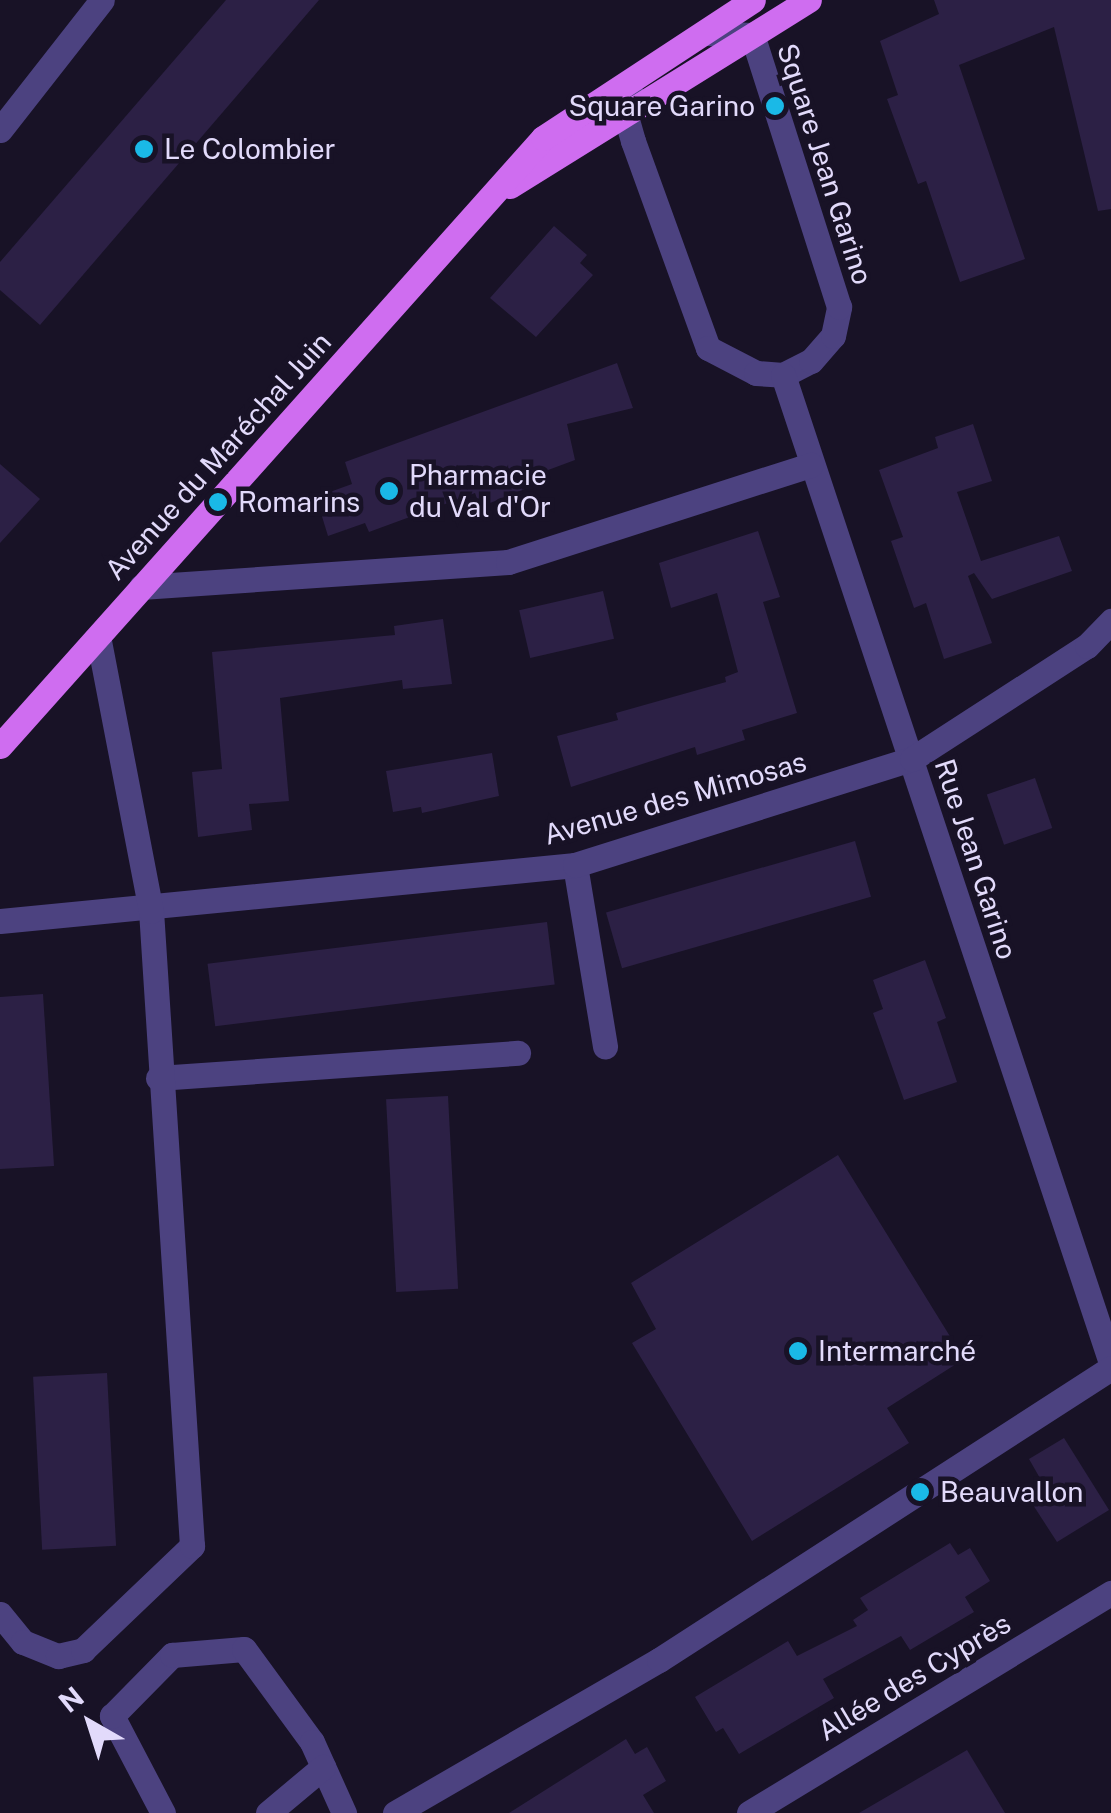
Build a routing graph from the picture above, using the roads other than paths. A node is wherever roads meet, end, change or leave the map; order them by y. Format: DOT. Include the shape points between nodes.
graph roads {
  1 [pos="753,0"];
  2 [pos="809,0"];
  3 [pos="90,4"];
  4 [pos="708,33"];
  5 [pos="752,35"];
  6 [pos="635,82"];
  7 [pos="625,113"];
  8 [pos="0,130"];
  9 [pos="481,205"];
  10 [pos="783,375"];
  11 [pos="811,465"];
  12 [pos="141,587"];
  13 [pos="1111,621"];
  14 [pos="98,637"];
  15 [pos="0,746"];
  16 [pos="912,758"];
  17 [pos="575,866"];
  18 [pos="151,911"];
  19 [pos="0,921"];
  20 [pos="606,1047"];
  21 [pos="518,1053"];
  22 [pos="158,1078"];
  23 [pos="1111,1366"];
  24 [pos="1111,1593"];
  25 [pos="0,1614"];
  26 [pos="323,1767"];
  27 [pos="163,1813"];
  28 [pos="268,1813"];
  29 [pos="344,1813"];
  30 [pos="395,1813"];
  31 [pos="748,1813"];
  1 -- 4 [label="main road, Avenue du Maréchal Juin"];
  2 -- 5 [label="main road, Avenue du Maréchal Juin"];
  3 -- 8 [label="street"];
  4 -- 5 [label="street"];
  4 -- 6 [label="main road, Avenue du Maréchal Juin"];
  5 -- 7 [label="main road, Avenue du Maréchal Juin"];
  5 -- 10 [label="street, Square Jean Garino" via="839,306 833,336 811,360"];
  6 -- 7 [label="street"];
  6 -- 9 [label="main road, Avenue du Maréchal Juin" via="543,138"];
  7 -- 9 [label="main road, Avenue du Maréchal Juin"];
  7 -- 10 [label="street" via="708,348 729,364"];
  9 -- 12 [label="main road, Avenue du Maréchal Juin"];
  10 -- 11 [label="street, Rue Jean Garino"];
  11 -- 12 [label="street" via="508,562"];
  11 -- 16 [label="street, Rue Jean Garino"];
  12 -- 14 [label="main road, Avenue du Maréchal Juin"];
  13 -- 16 [label="street, Avenue des Mimosas" via="1087,646"];
  14 -- 15 [label="main road, Avenue du Maréchal Juin"];
  14 -- 18 [label="street"];
  16 -- 17 [label="street, Avenue des Mimosas"];
  16 -- 23 [label="street, Rue Jean Garino"];
  17 -- 18 [label="street, Avenue des Mimosas"];
  17 -- 20 [label="street"];
  18 -- 19 [label="street, Avenue des Mimosas"];
  18 -- 22 [label="street"];
  21 -- 22 [label="street"];
  22 -- 25 [label="street" via="192,1546 83,1650 58,1656 24,1642"];
  23 -- 30 [label="street" via="660,1660"];
  24 -- 31 [label="street, Allée des Cyprès"];
  26 -- 27 [label="street" via="244,1649 172,1656 112,1716"];
  26 -- 28 [label="street"];
  26 -- 29 [label="street"];
}
